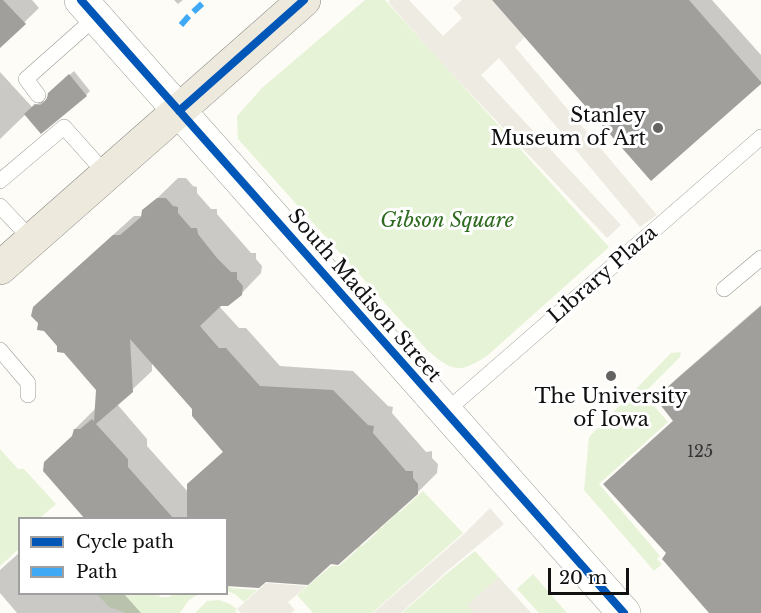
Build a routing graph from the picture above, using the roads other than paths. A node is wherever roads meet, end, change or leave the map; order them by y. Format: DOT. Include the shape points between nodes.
graph roads {
  1 [pos="304,0"];
  2 [pos="88,8"];
  3 [pos="38,95"];
  4 [pos="179,111"];
  5 [pos="761,137"];
  6 [pos="106,174"];
  7 [pos="0,182"];
  8 [pos="0,206"];
  9 [pos="32,240"];
  10 [pos="761,258"];
  11 [pos="0,268"];
  12 [pos="724,290"];
  13 [pos="0,350"];
  14 [pos="28,395"];
  15 [pos="445,412"];
  16 [pos="624,613"];
  1 -- 4 [label="main road"];
  2 -- 3 [label="lane" via="26,80"];
  2 -- 4 [label="street, South Madison Street"];
  4 -- 6 [label="main road"];
  4 -- 15 [label="street, South Madison Street"];
  5 -- 15 [label="lane, Library Plaza"];
  6 -- 7 [label="lane" via="64,127"];
  6 -- 9 [label="main road"];
  8 -- 9 [label="lane"];
  9 -- 11 [label="main road"];
  10 -- 12 [label="lane"];
  13 -- 14 [label="lane" via="28,383"];
  15 -- 16 [label="street, South Madison Street"];
}
